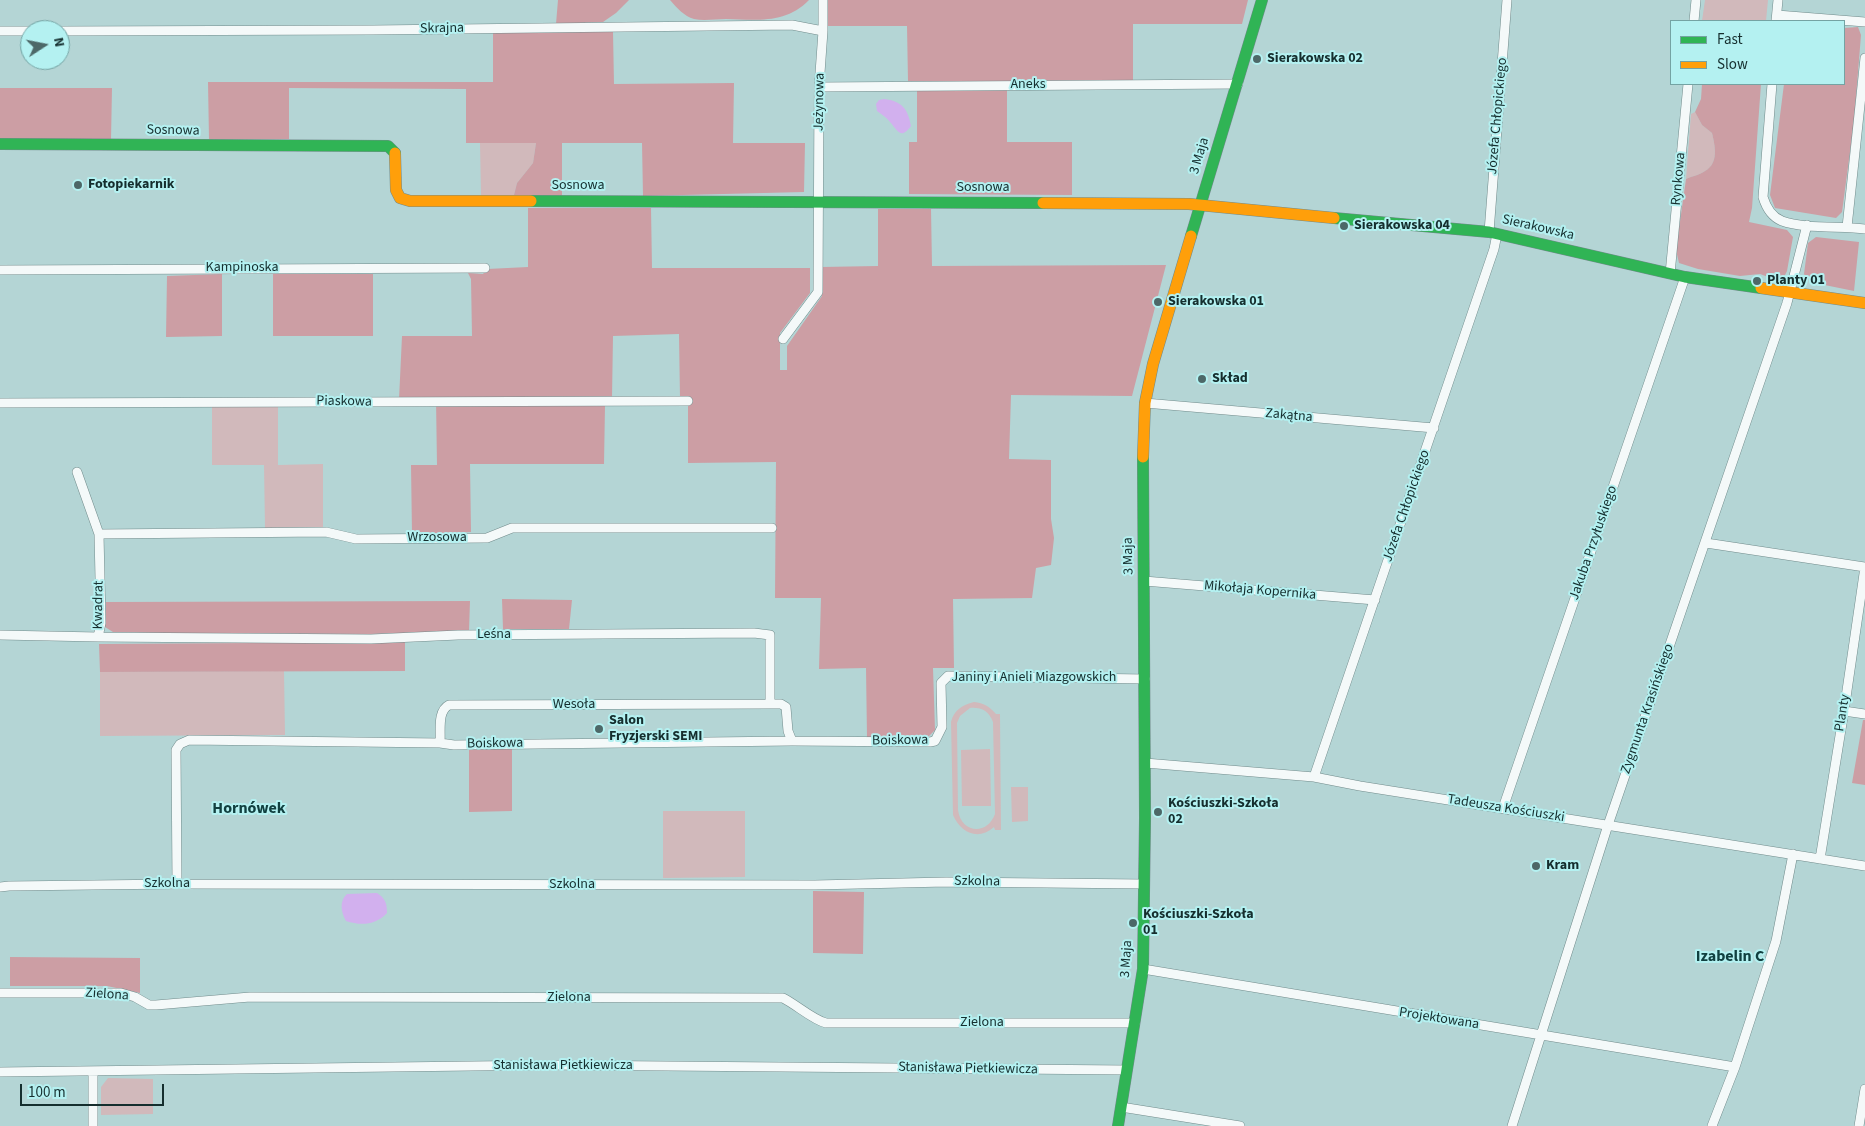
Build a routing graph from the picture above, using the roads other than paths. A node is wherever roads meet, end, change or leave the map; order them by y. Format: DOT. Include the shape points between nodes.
graph roads {
  1 [pos="823,0"];
  2 [pos="1262,0"];
  3 [pos="1507,0"];
  4 [pos="1696,0"];
  5 [pos="1778,0"];
  6 [pos="1777,18"];
  7 [pos="1694,20"];
  8 [pos="1821,20"];
  9 [pos="1845,21"];
  10 [pos="1865,22"];
  11 [pos="0,31"];
  12 [pos="20,31"];
  13 [pos="70,31"];
  14 [pos="823,31"];
  15 [pos="1865,58"];
  16 [pos="1238,84"];
  17 [pos="1688,85"];
  18 [pos="1772,85"];
  19 [pos="819,87"];
  20 [pos="0,144"];
  21 [pos="819,203"];
  22 [pos="1201,205"];
  23 [pos="1806,225"];
  24 [pos="1847,227"];
  25 [pos="1865,229"];
  26 [pos="1493,233"];
  27 [pos="485,268"];
  28 [pos="0,270"];
  29 [pos="1670,274"];
  30 [pos="1685,277"];
  31 [pos="1790,293"];
  32 [pos="1865,303"];
  33 [pos="783,339"];
  34 [pos="688,402"];
  35 [pos="0,403"];
  36 [pos="1145,403"];
  37 [pos="1434,428"];
  38 [pos="77,472"];
  39 [pos="772,528"];
  40 [pos="100,534"];
  41 [pos="1706,543"];
  42 [pos="1865,567"];
  43 [pos="1144,581"];
  44 [pos="1375,600"];
  45 [pos="0,635"];
  46 [pos="98,637"];
  47 [pos="1144,679"];
  48 [pos="770,704"];
  49 [pos="1844,711"];
  50 [pos="1865,714"];
  51 [pos="942,728"];
  52 [pos="792,741"];
  53 [pos="440,743"];
  54 [pos="1145,763"];
  55 [pos="1314,777"];
  56 [pos="1503,808"];
  57 [pos="1608,825"];
  58 [pos="1793,854"];
  59 [pos="1820,859"];
  60 [pos="1865,866"];
  61 [pos="177,884"];
  62 [pos="1144,884"];
  63 [pos="0,887"];
  64 [pos="1143,970"];
  65 [pos="0,992"];
  66 [pos="1135,1023"];
  67 [pos="1540,1036"];
  68 [pos="1735,1067"];
  69 [pos="1127,1070"];
  70 [pos="0,1072"];
  71 [pos="93,1072"];
  72 [pos="1865,1093"];
  73 [pos="1121,1106"];
  74 [pos="93,1126"];
  75 [pos="1118,1126"];
  76 [pos="1240,1126"];
  77 [pos="1512,1126"];
  78 [pos="1712,1126"];
  79 [pos="1859,1126"];
  1 -- 14 [label="street, Jeżynowa"];
  2 -- 16 [label="street, 3 Maja"];
  3 -- 26 [label="street, Józefa Chłopickiego"];
  4 -- 7 [label="street"];
  5 -- 6 [label="street"];
  6 -- 8 [label="street"];
  9 -- 10 [label="street"];
  11 -- 12 [label="street"];
  13 -- 14 [label="street, Skrajna" via="792,25"];
  14 -- 19 [label="street, Jeżynowa"];
  15 -- 24 [label="street"];
  16 -- 19 [label="street, Aneks"];
  16 -- 22 [label="street, 3 Maja"];
  17 -- 29 [label="street, Rynkowa"];
  18 -- 23 [label="street" via="1763,197 1770,212 1781,220"];
  19 -- 21 [label="street, Jeżynowa"];
  20 -- 21 [label="street, Sosnowa" via="388,146 396,154 396,190 400,198 410,201"];
  21 -- 22 [label="street, Sosnowa"];
  21 -- 33 [label="street" via="818,292"];
  22 -- 26 [label="street, Sierakowska"];
  22 -- 36 [label="street, 3 Maja" via="1153,364"];
  23 -- 24 [label="street"];
  23 -- 31 [label="street, Zygmunta Krasińskiego"];
  24 -- 25 [label="street"];
  26 -- 29 [label="street, Sierakowska"];
  26 -- 37 [label="street, Józefa Chłopickiego" via="1494,249"];
  27 -- 28 [label="street, Kampinoska"];
  29 -- 30 [label="street, Sierakowska"];
  30 -- 31 [label="street, Sierakowska"];
  30 -- 56 [label="street, Jakuba Przyłuskiego"];
  31 -- 32 [label="street, Sierakowska"];
  31 -- 41 [label="street, Zygmunta Krasińskiego"];
  34 -- 35 [label="street, Piaskowa"];
  36 -- 37 [label="street, Zakątna"];
  36 -- 43 [label="street, 3 Maja"];
  37 -- 44 [label="street, Józefa Chłopickiego"];
  38 -- 40 [label="street, Kwadrat"];
  39 -- 40 [label="street, Wrzosowa" via="512,528 487,538 356,539 326,532"];
  40 -- 46 [label="street, Kwadrat" via="101,623"];
  41 -- 42 [label="street"];
  41 -- 57 [label="street, Zygmunta Krasińskiego"];
  42 -- 49 [label="street, Planty"];
  43 -- 44 [label="street, Mikołaja Kopernika"];
  43 -- 47 [label="street, 3 Maja"];
  44 -- 55 [label="street, Józefa Chłopickiego"];
  45 -- 46 [label="street, Kwadrat"];
  46 -- 48 [label="street, Leśna" via="371,639 754,633 770,635"];
  47 -- 51 [label="street, Janiny i Anieli Miazgowskich" via="948,676 941,683"];
  47 -- 54 [label="street, 3 Maja"];
  48 -- 52 [label="street" via="786,707"];
  48 -- 53 [label="street, Wesoła" via="450,705 441,714"];
  49 -- 50 [label="street"];
  49 -- 59 [label="street, Planty"];
  51 -- 52 [label="street, Boiskowa" via="935,741 930,742"];
  52 -- 53 [label="street, Boiskowa"];
  53 -- 61 [label="street, Boiskowa" via="189,740 180,744 176,750"];
  54 -- 55 [label="street, Tadeusza Kościuszki"];
  54 -- 62 [label="street, 3 Maja"];
  55 -- 56 [label="street, Tadeusza Kościuszki"];
  56 -- 57 [label="street, Tadeusza Kościuszki"];
  57 -- 58 [label="street, Tadeusza Kościuszki"];
  57 -- 67 [label="street, Zygmunta Krasińskiego"];
  58 -- 59 [label="street, Tadeusza Kościuszki"];
  58 -- 68 [label="street" via="1776,941"];
  59 -- 60 [label="street, Tadeusza Kościuszki"];
  61 -- 62 [label="street, Szkolna"];
  61 -- 63 [label="street, Szkolna"];
  62 -- 64 [label="street, 3 Maja"];
  64 -- 66 [label="street, 3 Maja"];
  64 -- 67 [label="street, Projektowana"];
  65 -- 66 [label="street, Zielona" via="121,993 149,1005 250,997 783,998 826,1023"];
  66 -- 69 [label="street, 3 Maja"];
  67 -- 68 [label="street, Projektowana"];
  67 -- 77 [label="street, Zygmunta Krasińskiego"];
  68 -- 78 [label="street"];
  69 -- 71 [label="street, Stanisława Pietkiewicza" via="551,1065"];
  69 -- 73 [label="street, 3 Maja"];
  70 -- 71 [label="street, Stanisława Pietkiewicza"];
  71 -- 74 [label="street"];
  72 -- 79 [label="street"];
  73 -- 75 [label="street, 3 Maja"];
  73 -- 76 [label="street"];
}
